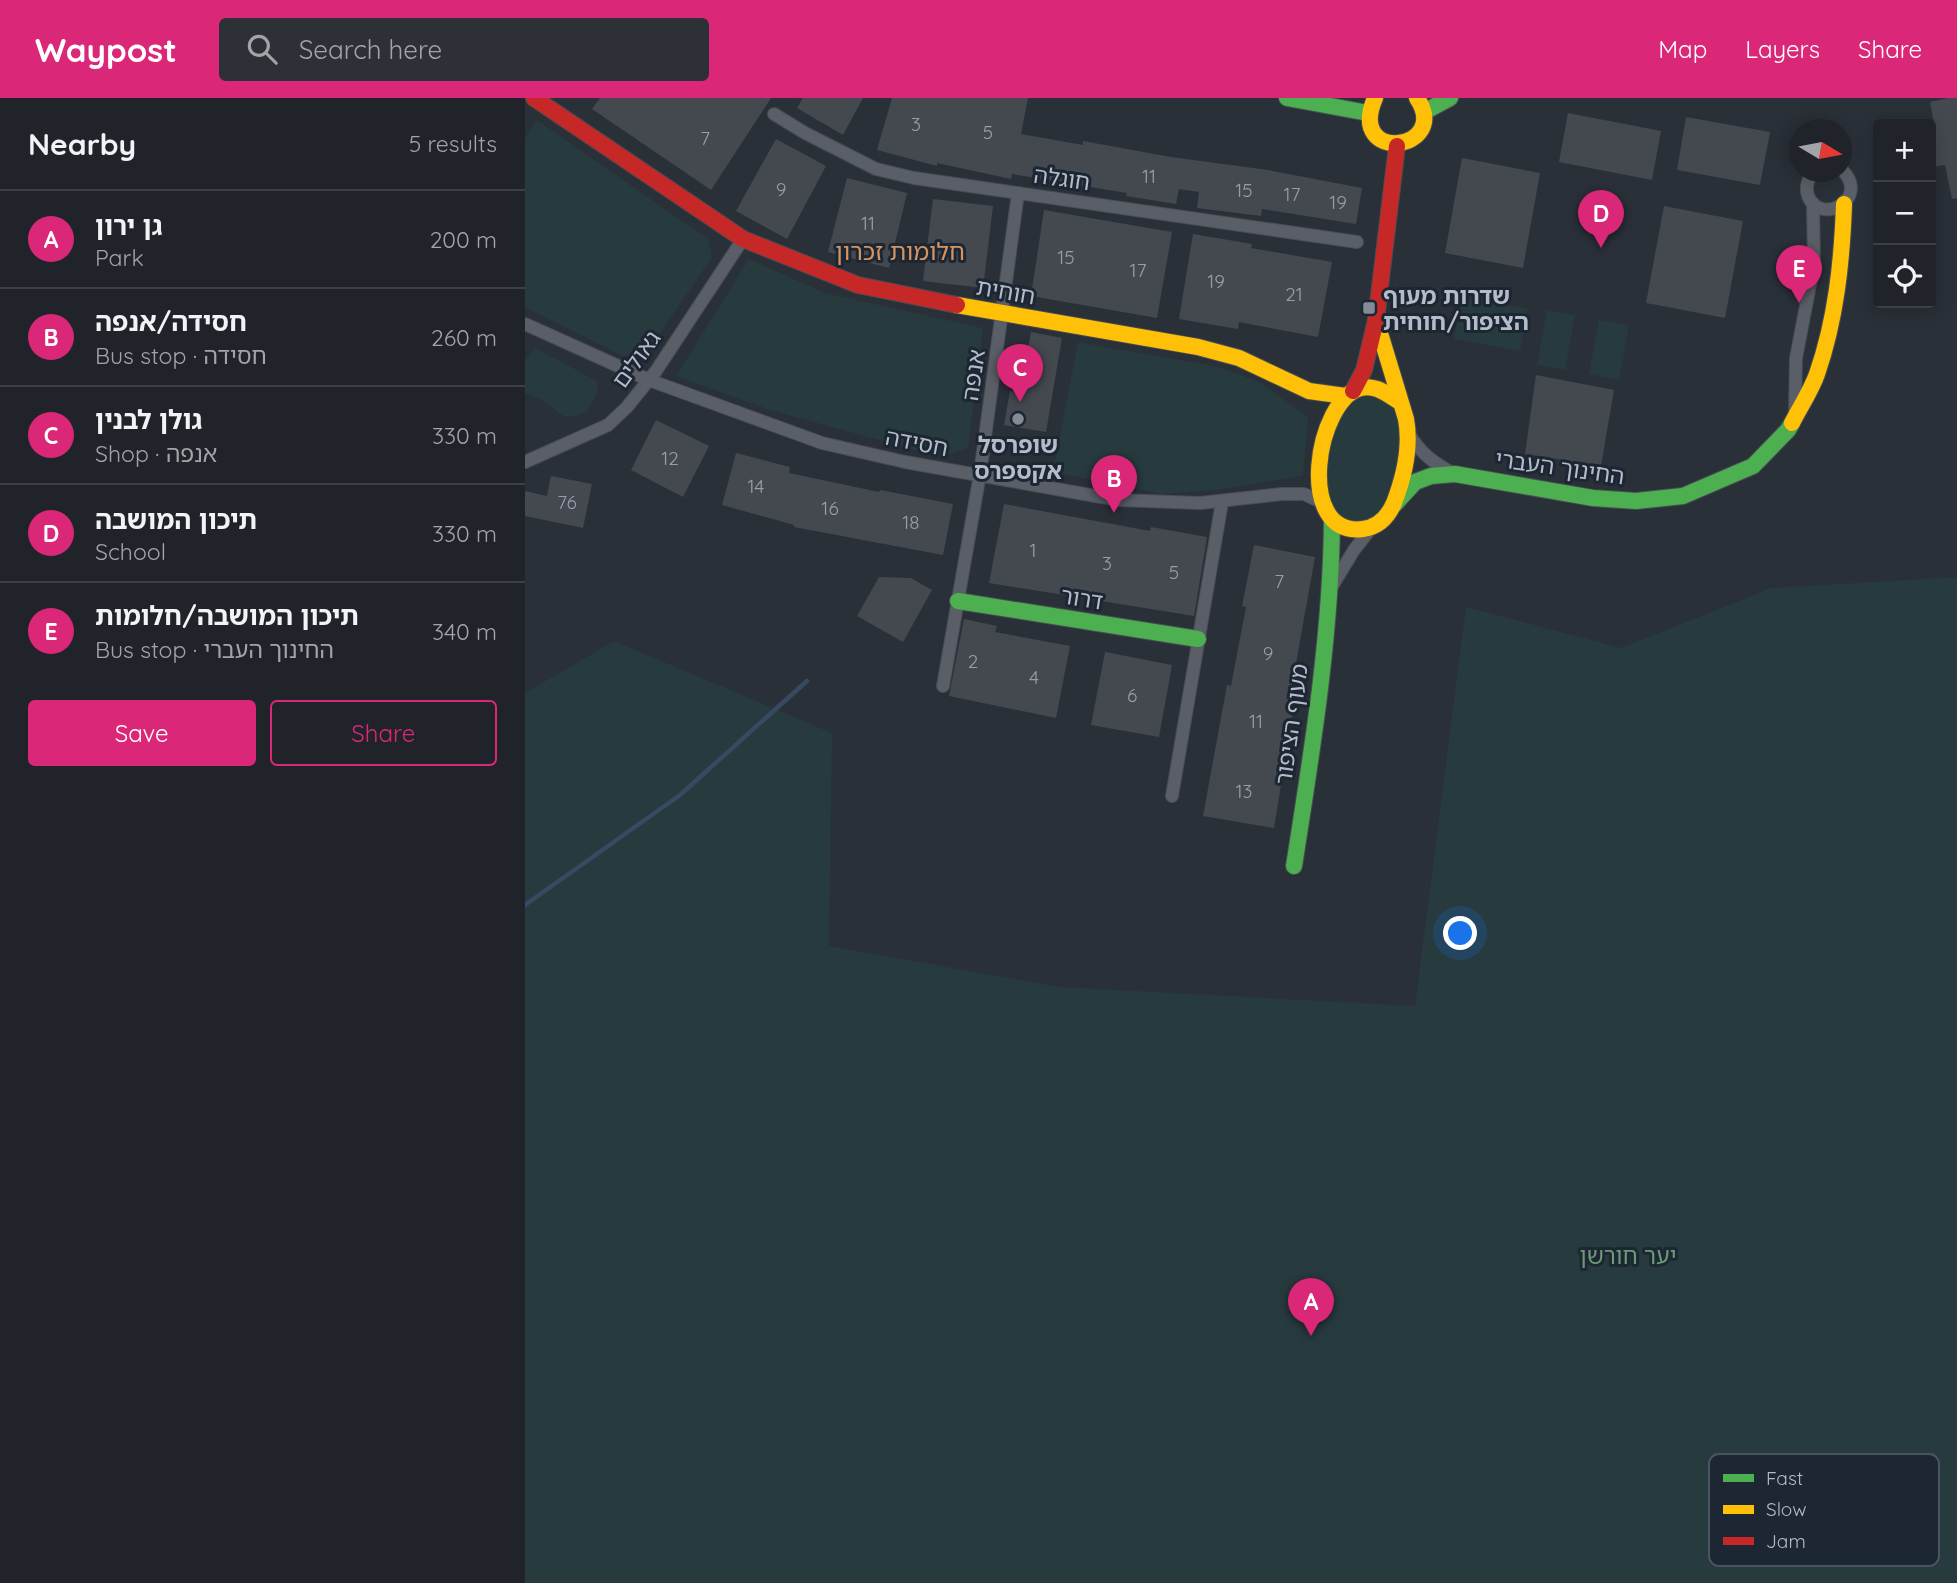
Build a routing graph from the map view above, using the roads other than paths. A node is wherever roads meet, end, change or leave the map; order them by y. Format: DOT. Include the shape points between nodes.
graph roads {
  1 [pos="534,98"];
  2 [pos="1287,98"];
  3 [pos="1375,98"];
  4 [pos="1450,98"];
  5 [pos="1421,105"];
  6 [pos="1368,113"];
  7 [pos="775,114"];
  8 [pos="1397,146"];
  9 [pos="1807,182"];
  10 [pos="1850,182"];
  11 [pos="1018,193"];
  12 [pos="1813,203"];
  13 [pos="1843,204"];
  14 [pos="743,239"];
  15 [pos="1357,242"];
  16 [pos="1003,315"];
  17 [pos="1376,320"];
  18 [pos="525,324"];
  19 [pos="649,380"];
  20 [pos="1349,393"];
  21 [pos="1400,402"];
  22 [pos="1795,413"];
  23 [pos="1408,432"];
  24 [pos="525,462"];
  25 [pos="980,474"];
  26 [pos="1455,474"];
  27 [pos="1222,502"];
  28 [pos="1321,502"];
  29 [pos="1394,505"];
  30 [pos="1332,520"];
  31 [pos="1372,527"];
  32 [pos="1331,588"];
  33 [pos="958,601"];
  34 [pos="1198,639"];
  35 [pos="943,686"];
  36 [pos="1172,796"];
  37 [pos="1294,866"];
  1 -- 14 [label="street, חוחית"];
  2 -- 6 [label="street"];
  3 -- 6 [label="street"];
  4 -- 5 [label="street"];
  5 -- 8 [label="street" via="1421,131"];
  6 -- 8 [label="street" via="1372,132"];
  7 -- 11 [label="street, חוגלה" via="876,169"];
  8 -- 17 [label="street"];
  9 -- 12 [label="street"];
  10 -- 13 [label="street"];
  11 -- 15 [label="street, חוגלה"];
  11 -- 16 [label="street, אנפה"];
  12 -- 13 [label="street" via="1831,210"];
  12 -- 22 [label="street" via="1814,264 1796,358"];
  13 -- 22 [label="street, החינוך העברי" via="1843,249 1833,316 1816,377"];
  14 -- 16 [label="street, חוחית" via="858,285"];
  14 -- 19 [label="street, גאולים"];
  16 -- 20 [label="street, חוחית" via="1198,346 1239,358 1309,391"];
  16 -- 25 [label="street, אנפה"];
  17 -- 20 [label="street" via="1364,370"];
  17 -- 21 [label="street"];
  18 -- 19 [label="street, חסידה"];
  19 -- 24 [label="street, גאולים" via="608,425"];
  19 -- 25 [label="street, חסידה" via="822,443"];
  20 -- 21 [label="street" via="1378,388"];
  20 -- 28 [label="street" via="1337,405 1323,451"];
  21 -- 23 [label="street"];
  22 -- 26 [label="street, החינוך העברי" via="1788,430 1753,466 1682,496 1593,498"];
  23 -- 26 [label="street, החינוך העברי" via="1419,450"];
  23 -- 29 [label="street"];
  25 -- 27 [label="street, חסידה" via="1118,500"];
  25 -- 33 [label="street, אנפה"];
  26 -- 29 [label="street, החינוך העברי" via="1415,482"];
  27 -- 28 [label="street, חסידה" via="1282,494"];
  27 -- 34 [label="street"];
  28 -- 30 [label="street"];
  29 -- 31 [label="street"];
  30 -- 31 [label="street" via="1350,529"];
  30 -- 32 [label="street, מעוף הציפור"];
  31 -- 32 [label="street, מעוף הציפור"];
  32 -- 37 [label="street, מעוף הציפור"];
  33 -- 34 [label="street, דרור"];
  33 -- 35 [label="street, אנפה"];
  34 -- 36 [label="street"];
}
